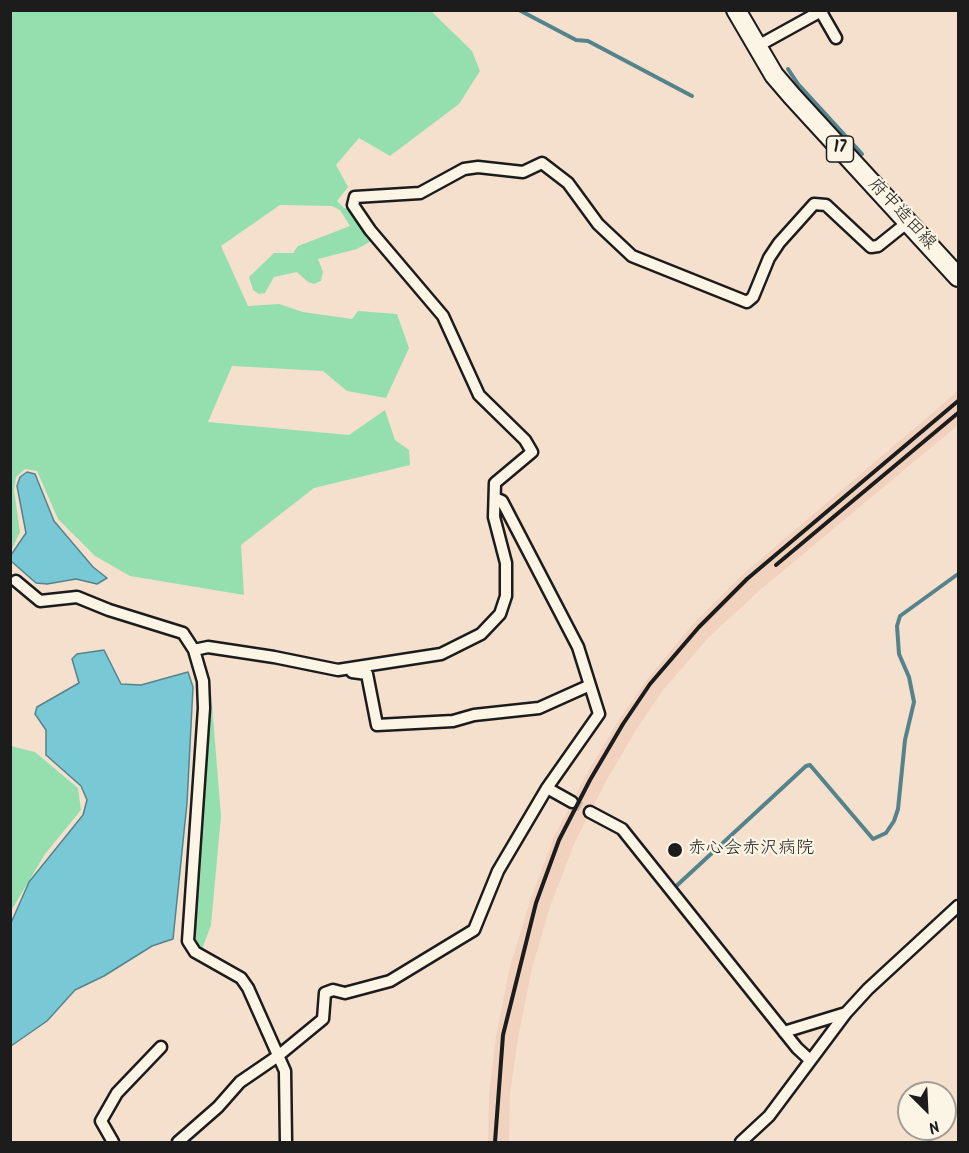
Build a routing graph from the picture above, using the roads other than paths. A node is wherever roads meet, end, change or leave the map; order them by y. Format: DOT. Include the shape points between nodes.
graph roads {
  1 [pos="736,10"];
  2 [pos="822,11"];
  3 [pos="836,38"];
  4 [pos="756,46"];
  5 [pos="908,222"];
  6 [pos="958,277"];
  7 [pos="495,498"];
  8 [pos="16,581"];
  9 [pos="194,650"];
  10 [pos="338,670"];
  11 [pos="588,686"];
  12 [pos="547,788"];
  13 [pos="572,802"];
  14 [pos="590,812"];
  15 [pos="958,906"];
  16 [pos="846,1013"];
  17 [pos="784,1032"];
  18 [pos="161,1047"];
  19 [pos="278,1056"];
  20 [pos="810,1060"];
  21 [pos="113,1143"];
  22 [pos="178,1143"];
  23 [pos="286,1143"];
  24 [pos="741,1143"];
  1 -- 4 [label="main road, 府中造田線 / 17"];
  2 -- 3 [label="street"];
  2 -- 4 [label="street"];
  4 -- 5 [label="main road, 府中造田線 / 17" via="792,96"];
  5 -- 6 [label="main road, 府中造田線 / 17"];
  5 -- 7 [label="street" via="878,246 871,247 826,205 814,204 779,243 747,302 632,256 598,224 568,183 542,162 523,172 464,169 420,193 355,197 352,205 370,230 443,316 479,395 525,440 532,452 495,483"];
  7 -- 10 [label="street" via="494,517 506,563 506,596 500,615 488,629 441,654"];
  7 -- 11 [label="street" via="502,501 578,647"];
  8 -- 9 [label="street" via="40,602 77,597 183,633"];
  9 -- 10 [label="street" via="241,652"];
  9 -- 19 [label="street" via="203,681 204,708 188,941 195,952 241,978"];
  10 -- 11 [label="street" via="367,674 377,725 453,721 539,708"];
  11 -- 12 [label="street" via="599,714"];
  12 -- 13 [label="street"];
  12 -- 19 [label="street" via="498,871 474,930 390,981 345,993 325,993 323,1019"];
  14 -- 17 [label="street" via="622,829"];
  15 -- 16 [label="street"];
  16 -- 17 [label="street"];
  16 -- 20 [label="street"];
  17 -- 20 [label="street"];
  18 -- 21 [label="street" via="117,1093 101,1121"];
  19 -- 22 [label="street" via="240,1082"];
  19 -- 23 [label="street" via="285,1071"];
  20 -- 24 [label="street" via="769,1116"];
}
